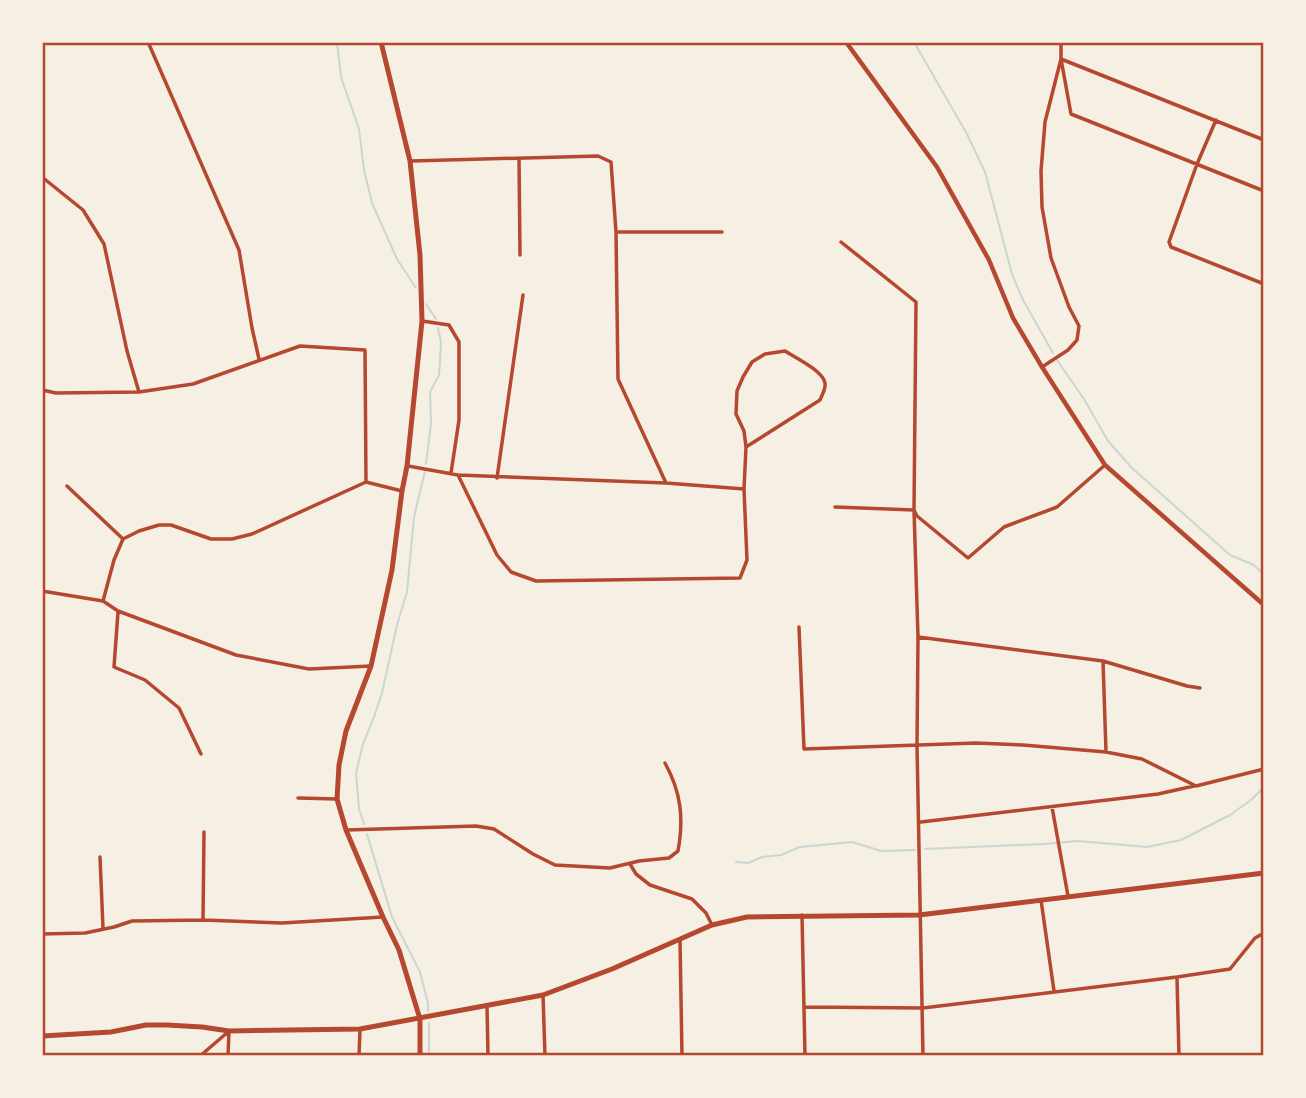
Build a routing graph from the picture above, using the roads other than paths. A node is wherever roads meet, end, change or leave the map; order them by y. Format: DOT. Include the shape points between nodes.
graph roads {
  1 [pos="148,42"];
  2 [pos="381,42"];
  3 [pos="846,42"];
  4 [pos="1061,42"];
  5 [pos="1061,59"];
  6 [pos="1216,120"];
  7 [pos="1264,140"];
  8 [pos="519,158"];
  9 [pos="410,161"];
  10 [pos="1197,164"];
  11 [pos="42,177"];
  12 [pos="1264,191"];
  13 [pos="616,232"];
  14 [pos="722,232"];
  15 [pos="841,243"];
  16 [pos="520,255"];
  17 [pos="1264,284"];
  18 [pos="523,295"];
  19 [pos="422,321"];
  20 [pos="259,359"];
  21 [pos="1042,367"];
  22 [pos="42,390"];
  23 [pos="139,392"];
  24 [pos="746,447"];
  25 [pos="1105,465"];
  26 [pos="407,466"];
  27 [pos="451,473"];
  28 [pos="458,475"];
  29 [pos="498,478"];
  30 [pos="366,482"];
  31 [pos="666,483"];
  32 [pos="67,486"];
  33 [pos="744,489"];
  34 [pos="402,491"];
  35 [pos="835,507"];
  36 [pos="914,510"];
  37 [pos="123,539"];
  38 [pos="42,591"];
  39 [pos="103,601"];
  40 [pos="1264,605"];
  41 [pos="118,611"];
  42 [pos="799,627"];
  43 [pos="918,637"];
  44 [pos="1103,661"];
  45 [pos="371,666"];
  46 [pos="1200,688"];
  47 [pos="917,746"];
  48 [pos="1105,752"];
  49 [pos="201,754"];
  50 [pos="665,763"];
  51 [pos="1264,769"];
  52 [pos="1196,786"];
  53 [pos="298,798"];
  54 [pos="337,799"];
  55 [pos="1052,807"];
  56 [pos="920,822"];
  57 [pos="346,830"];
  58 [pos="204,832"];
  59 [pos="100,857"];
  60 [pos="629,864"];
  61 [pos="1264,873"];
  62 [pos="1068,896"];
  63 [pos="1041,900"];
  64 [pos="802,915"];
  65 [pos="919,915"];
  66 [pos="383,917"];
  67 [pos="203,920"];
  68 [pos="712,925"];
  69 [pos="103,928"];
  70 [pos="42,933"];
  71 [pos="1264,933"];
  72 [pos="680,940"];
  73 [pos="1177,977"];
  74 [pos="1054,991"];
  75 [pos="543,995"];
  76 [pos="487,1005"];
  77 [pos="805,1007"];
  78 [pos="923,1008"];
  79 [pos="420,1019"];
  80 [pos="360,1029"];
  81 [pos="229,1031"];
  82 [pos="42,1037"];
  83 [pos="200,1056"];
  84 [pos="228,1056"];
  85 [pos="359,1056"];
  86 [pos="420,1056"];
  87 [pos="488,1056"];
  88 [pos="545,1056"];
  89 [pos="682,1056"];
  90 [pos="805,1056"];
  91 [pos="923,1056"];
  92 [pos="1179,1056"];
  1 -- 20 [label="street" via="239,250"];
  2 -- 9 [label="main road"];
  3 -- 21 [label="street" via="937,167"];
  4 -- 5 [label="street"];
  5 -- 6 [label="street"];
  5 -- 10 [label="street" via="1070,114"];
  5 -- 21 [label="street" via="1045,122 1042,207 1054,267 1079,326 1077,340 1068,350"];
  6 -- 7 [label="street"];
  6 -- 10 [label="street"];
  8 -- 9 [label="street"];
  8 -- 13 [label="street" via="598,156 611,162"];
  8 -- 16 [label="street"];
  9 -- 19 [label="main road"];
  10 -- 12 [label="street"];
  10 -- 17 [label="street" via="1170,237 1171,247"];
  11 -- 23 [label="street" via="83,210 104,244"];
  13 -- 14 [label="street"];
  13 -- 31 [label="street" via="618,379"];
  15 -- 36 [label="street" via="916,302"];
  18 -- 29 [label="street"];
  19 -- 26 [label="main road"];
  19 -- 27 [label="street" via="449,325 459,342 459,420"];
  20 -- 23 [label="street" via="193,384"];
  20 -- 30 [label="street" via="300,346 365,350"];
  21 -- 25 [label="street"];
  22 -- 23 [label="street"];
  24 -- 24 [label="street" via="736,414 737,391 752,362 785,351 819,373 825,384 820,400"];
  24 -- 33 [label="street"];
  25 -- 36 [label="street" via="1057,507 1004,527 968,558"];
  25 -- 40 [label="street"];
  26 -- 27 [label="street"];
  26 -- 34 [label="main road"];
  27 -- 28 [label="street"];
  28 -- 29 [label="street"];
  28 -- 33 [label="street" via="497,555 511,572 536,581 740,578 747,560"];
  29 -- 31 [label="street"];
  30 -- 34 [label="street"];
  30 -- 37 [label="street" via="232,539 211,539 171,525"];
  31 -- 33 [label="street"];
  32 -- 37 [label="street"];
  34 -- 45 [label="main road" via="392,570"];
  35 -- 36 [label="street"];
  36 -- 43 [label="street"];
  37 -- 39 [label="street"];
  38 -- 39 [label="street"];
  39 -- 41 [label="street"];
  41 -- 45 [label="street" via="236,655 309,669"];
  41 -- 49 [label="street" via="114,667 145,680 179,708"];
  42 -- 47 [label="street" via="804,749"];
  43 -- 44 [label="street"];
  43 -- 47 [label="street"];
  44 -- 46 [label="street"];
  44 -- 48 [label="street"];
  45 -- 54 [label="main road" via="346,732"];
  47 -- 48 [label="street" via="976,743"];
  47 -- 56 [label="street"];
  48 -- 52 [label="street" via="1151,763"];
  50 -- 60 [label="street" via="679,803 682,829 678,850 668,858"];
  51 -- 52 [label="street"];
  52 -- 55 [label="street"];
  53 -- 54 [label="street"];
  54 -- 57 [label="main road"];
  55 -- 56 [label="street"];
  55 -- 62 [label="street"];
  56 -- 65 [label="street"];
  57 -- 60 [label="street" via="476,826 494,829 555,865 610,868"];
  57 -- 66 [label="main road"];
  58 -- 67 [label="street"];
  59 -- 69 [label="street"];
  60 -- 68 [label="street" via="650,885 692,899"];
  61 -- 62 [label="main road"];
  62 -- 63 [label="main road"];
  63 -- 65 [label="main road"];
  63 -- 74 [label="street"];
  64 -- 65 [label="main road"];
  64 -- 68 [label="main road" via="747,917"];
  64 -- 77 [label="street"];
  65 -- 78 [label="street"];
  66 -- 67 [label="street" via="282,923"];
  66 -- 79 [label="main road" via="399,950"];
  67 -- 69 [label="street" via="132,921"];
  68 -- 72 [label="main road"];
  69 -- 70 [label="street" via="85,933"];
  71 -- 73 [label="street" via="1230,969"];
  72 -- 75 [label="main road"];
  72 -- 89 [label="street"];
  73 -- 74 [label="street"];
  73 -- 92 [label="street"];
  74 -- 78 [label="street"];
  75 -- 76 [label="main road"];
  75 -- 88 [label="street"];
  76 -- 79 [label="main road"];
  76 -- 87 [label="street"];
  77 -- 78 [label="street"];
  77 -- 90 [label="street"];
  78 -- 91 [label="street"];
  79 -- 80 [label="main road"];
  79 -- 86 [label="main road"];
  80 -- 81 [label="main road"];
  80 -- 85 [label="street"];
  81 -- 82 [label="main road" via="146,1025"];
  81 -- 83 [label="street"];
  81 -- 84 [label="street"];
}
